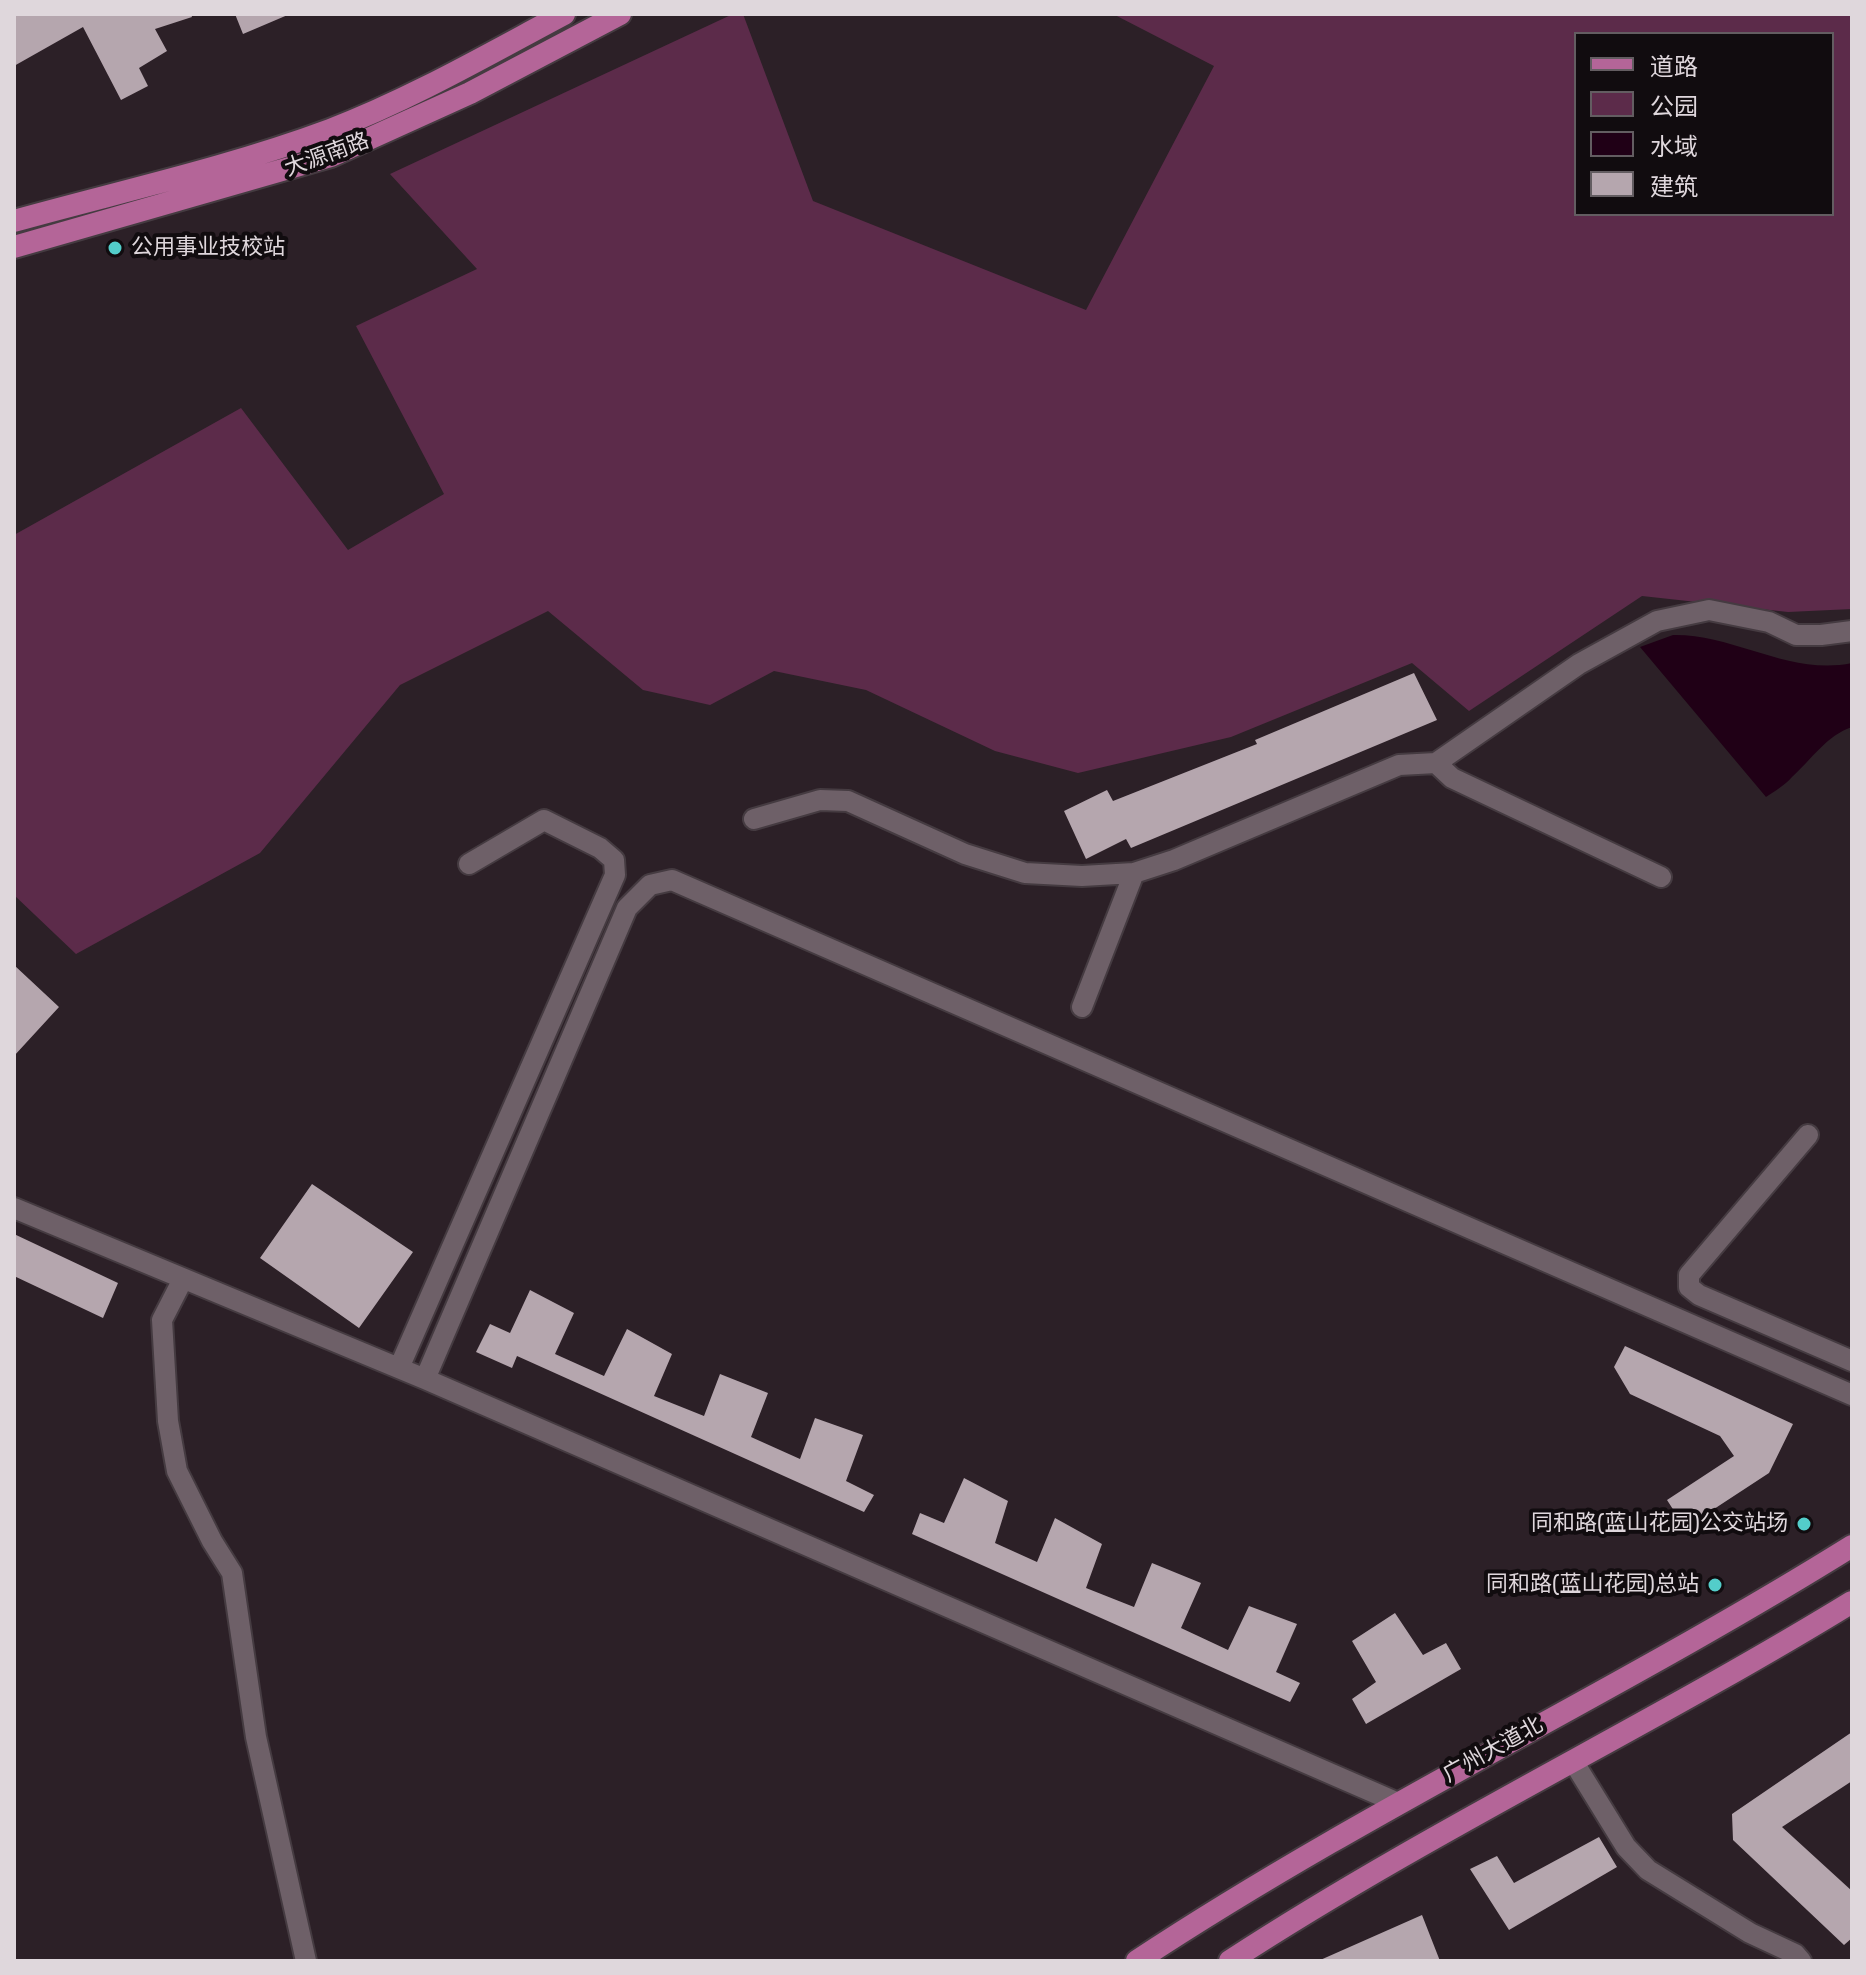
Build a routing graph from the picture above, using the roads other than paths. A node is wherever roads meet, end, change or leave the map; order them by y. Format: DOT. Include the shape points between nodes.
graph roads {
  1 [pos="564,14"];
  2 [pos="620,14"];
  3 [pos="14,221"];
  4 [pos="14,247"];
  5 [pos="1852,631"];
  6 [pos="1436,763"];
  7 [pos="754,819"];
  8 [pos="469,864"];
  9 [pos="1134,873"];
  10 [pos="1661,877"];
  11 [pos="1082,1007"];
  12 [pos="1808,1135"];
  13 [pos="14,1208"];
  14 [pos="183,1279"];
  15 [pos="1852,1361"];
  16 [pos="399,1368"];
  17 [pos="425,1379"];
  18 [pos="1852,1395"];
  19 [pos="1852,1546"];
  20 [pos="1852,1602"];
  21 [pos="1573,1761"];
  22 [pos="1398,1803"];
  23 [pos="306,1961"];
  24 [pos="1137,1961"];
  25 [pos="1230,1961"];
  26 [pos="1801,1961"];
  1 -- 3 [label="main road, 大源南路" via="431,84 328,130"];
  2 -- 4 [label="main road, 大源南路" via="470,93 331,156"];
  5 -- 6 [label="street" via="1796,635 1769,622 1709,610 1657,621 1579,664"];
  6 -- 9 [label="street" via="1399,765"];
  6 -- 10 [label="street" via="1452,778"];
  7 -- 9 [label="street" via="820,800 848,801 965,854 1025,873"];
  8 -- 16 [label="street" via="544,820 600,848 614,860 615,875"];
  9 -- 11 [label="street"];
  12 -- 15 [label="street" via="1689,1275 1689,1287"];
  13 -- 14 [label="street"];
  14 -- 16 [label="street"];
  14 -- 23 [label="street" via="162,1320 168,1421 177,1471 232,1573 256,1737"];
  16 -- 17 [label="street"];
  17 -- 18 [label="street" via="627,908 650,885 672,880"];
  17 -- 22 [label="street"];
  19 -- 22 [label="main road, 广州大道北" via="1741,1614"];
  20 -- 21 [label="main road"];
  21 -- 25 [label="main road"];
  21 -- 26 [label="street" via="1626,1847 1648,1870"];
  22 -- 24 [label="main road, 广州大道北"];
}
